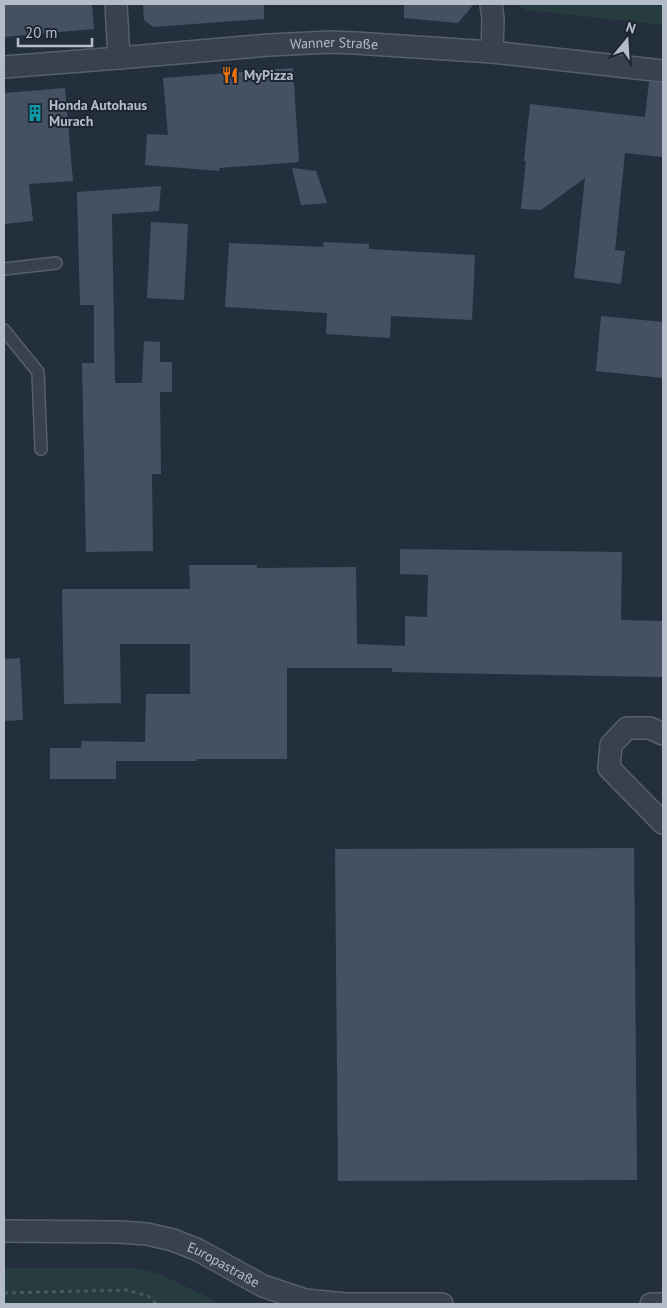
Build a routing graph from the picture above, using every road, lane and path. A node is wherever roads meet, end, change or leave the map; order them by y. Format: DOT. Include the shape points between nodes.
graph roads {
  1 [pos="116,4"];
  2 [pos="491,4"];
  3 [pos="492,52"];
  4 [pos="118,58"];
  5 [pos="4,67"];
  6 [pos="663,70"];
  7 [pos="56,264"];
  8 [pos="4,269"];
  9 [pos="4,330"];
  10 [pos="41,448"];
  11 [pos="663,734"];
  12 [pos="663,824"];
  13 [pos="4,1231"];
  14 [pos="4,1293"];
  15 [pos="157,1304"];
  16 [pos="442,1304"];
  17 [pos="651,1304"];
  18 [pos="663,1304"];
  1 -- 4 [label="street"];
  2 -- 3 [label="street"];
  3 -- 4 [label="street, Wanner Straße" via="331,42"];
  3 -- 6 [label="street, Wanner Straße"];
  4 -- 5 [label="street, Wanner Straße"];
  7 -- 8 [label="lane"];
  9 -- 10 [label="lane" via="38,372"];
  11 -- 12 [label="street" via="650,728 627,728 612,745 610,768"];
  13 -- 16 [label="street, Europastraße" via="147,1234 198,1250 262,1286 306,1300 346,1304"];
  14 -- 15 [label="path" via="126,1290 148,1296"];
  17 -- 18 [label="street"];
}
